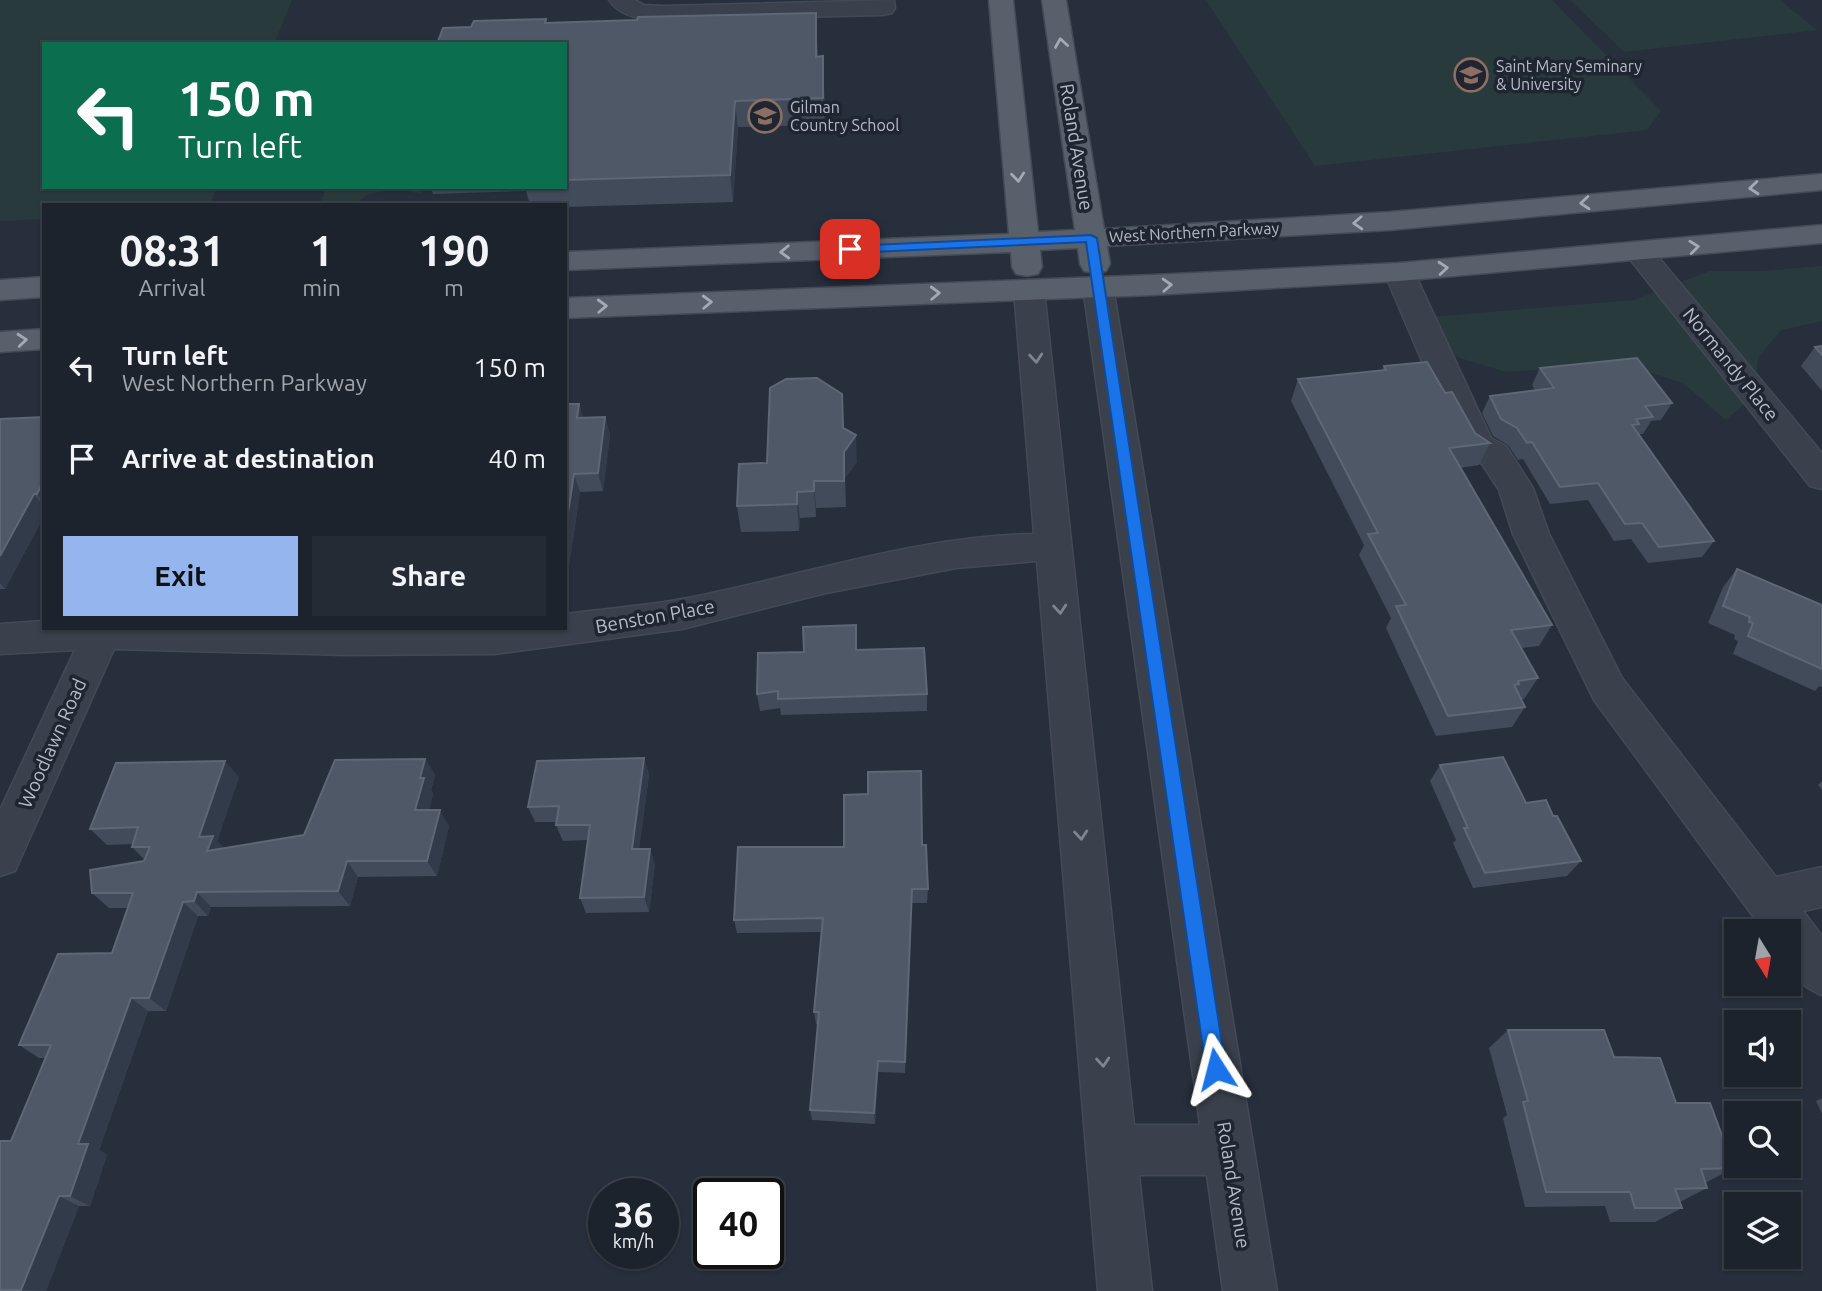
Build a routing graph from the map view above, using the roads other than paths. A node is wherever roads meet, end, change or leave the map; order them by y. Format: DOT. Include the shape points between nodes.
graph roads {
  1 [pos="621,0"];
  2 [pos="882,0"];
  3 [pos="1001,0"];
  4 [pos="1054,0"];
  5 [pos="1822,182"];
  6 [pos="1822,234"];
  7 [pos="1091,238"];
  8 [pos="1025,242"];
  9 [pos="1639,252"];
  10 [pos="567,261"];
  11 [pos="1399,272"];
  12 [pos="42,287"];
  13 [pos="1098,287"];
  14 [pos="0,289"];
  15 [pos="1029,290"];
  16 [pos="567,308"];
  17 [pos="42,339"];
  18 [pos="0,342"];
  19 [pos="1822,477"];
  20 [pos="1054,547"];
  21 [pos="567,629"];
  22 [pos="562,630"];
  23 [pos="103,631"];
  24 [pos="0,639"];
  25 [pos="0,857"];
  26 [pos="1822,887"];
  27 [pos="1767,899"];
  28 [pos="1822,972"];
  29 [pos="1111,1150"];
  30 [pos="1228,1150"];
  31 [pos="1125,1291"];
  32 [pos="1250,1291"];
  1 -- 2 [label="street" via="639,12 664,13 883,8"];
  3 -- 8 [label="main road, one-way"];
  7 -- 4 [label="main road, Roland Avenue, one-way"];
  5 -- 7 [label="main road, West Northern Parkway, one-way" via="1390,221"];
  9 -- 6 [label="main road, one-way"];
  7 -- 8 [label="main road, West Northern Parkway"];
  7 -- 13 [label="main road, Roland Avenue"];
  8 -- 10 [label="main road, West Northern Parkway, one-way"];
  8 -- 15 [label="main road"];
  11 -- 9 [label="main road, one-way"];
  9 -- 19 [label="street, Normandy Place"];
  13 -- 11 [label="main road, one-way"];
  11 -- 27 [label="street" via="1479,446 1494,456 1516,488 1531,534 1608,689"];
  12 -- 14 [label="main road"];
  13 -- 15 [label="main road"];
  13 -- 30 [label="street, Roland Avenue"];
  16 -- 15 [label="main road, one-way"];
  15 -- 20 [label="street, one-way"];
  18 -- 17 [label="main road, one-way"];
  20 -- 21 [label="street, Benston Place" via="956,554 682,614"];
  20 -- 29 [label="street, one-way"];
  22 -- 23 [label="street, Benston Place" via="494,639 347,640"];
  23 -- 24 [label="street, Benston Place"];
  23 -- 25 [label="street, Woodlawn Road"];
  26 -- 27 [label="street"];
  27 -- 28 [label="street"];
  29 -- 30 [label="street"];
  29 -- 31 [label="street"];
  30 -- 32 [label="street, Roland Avenue"];
}
